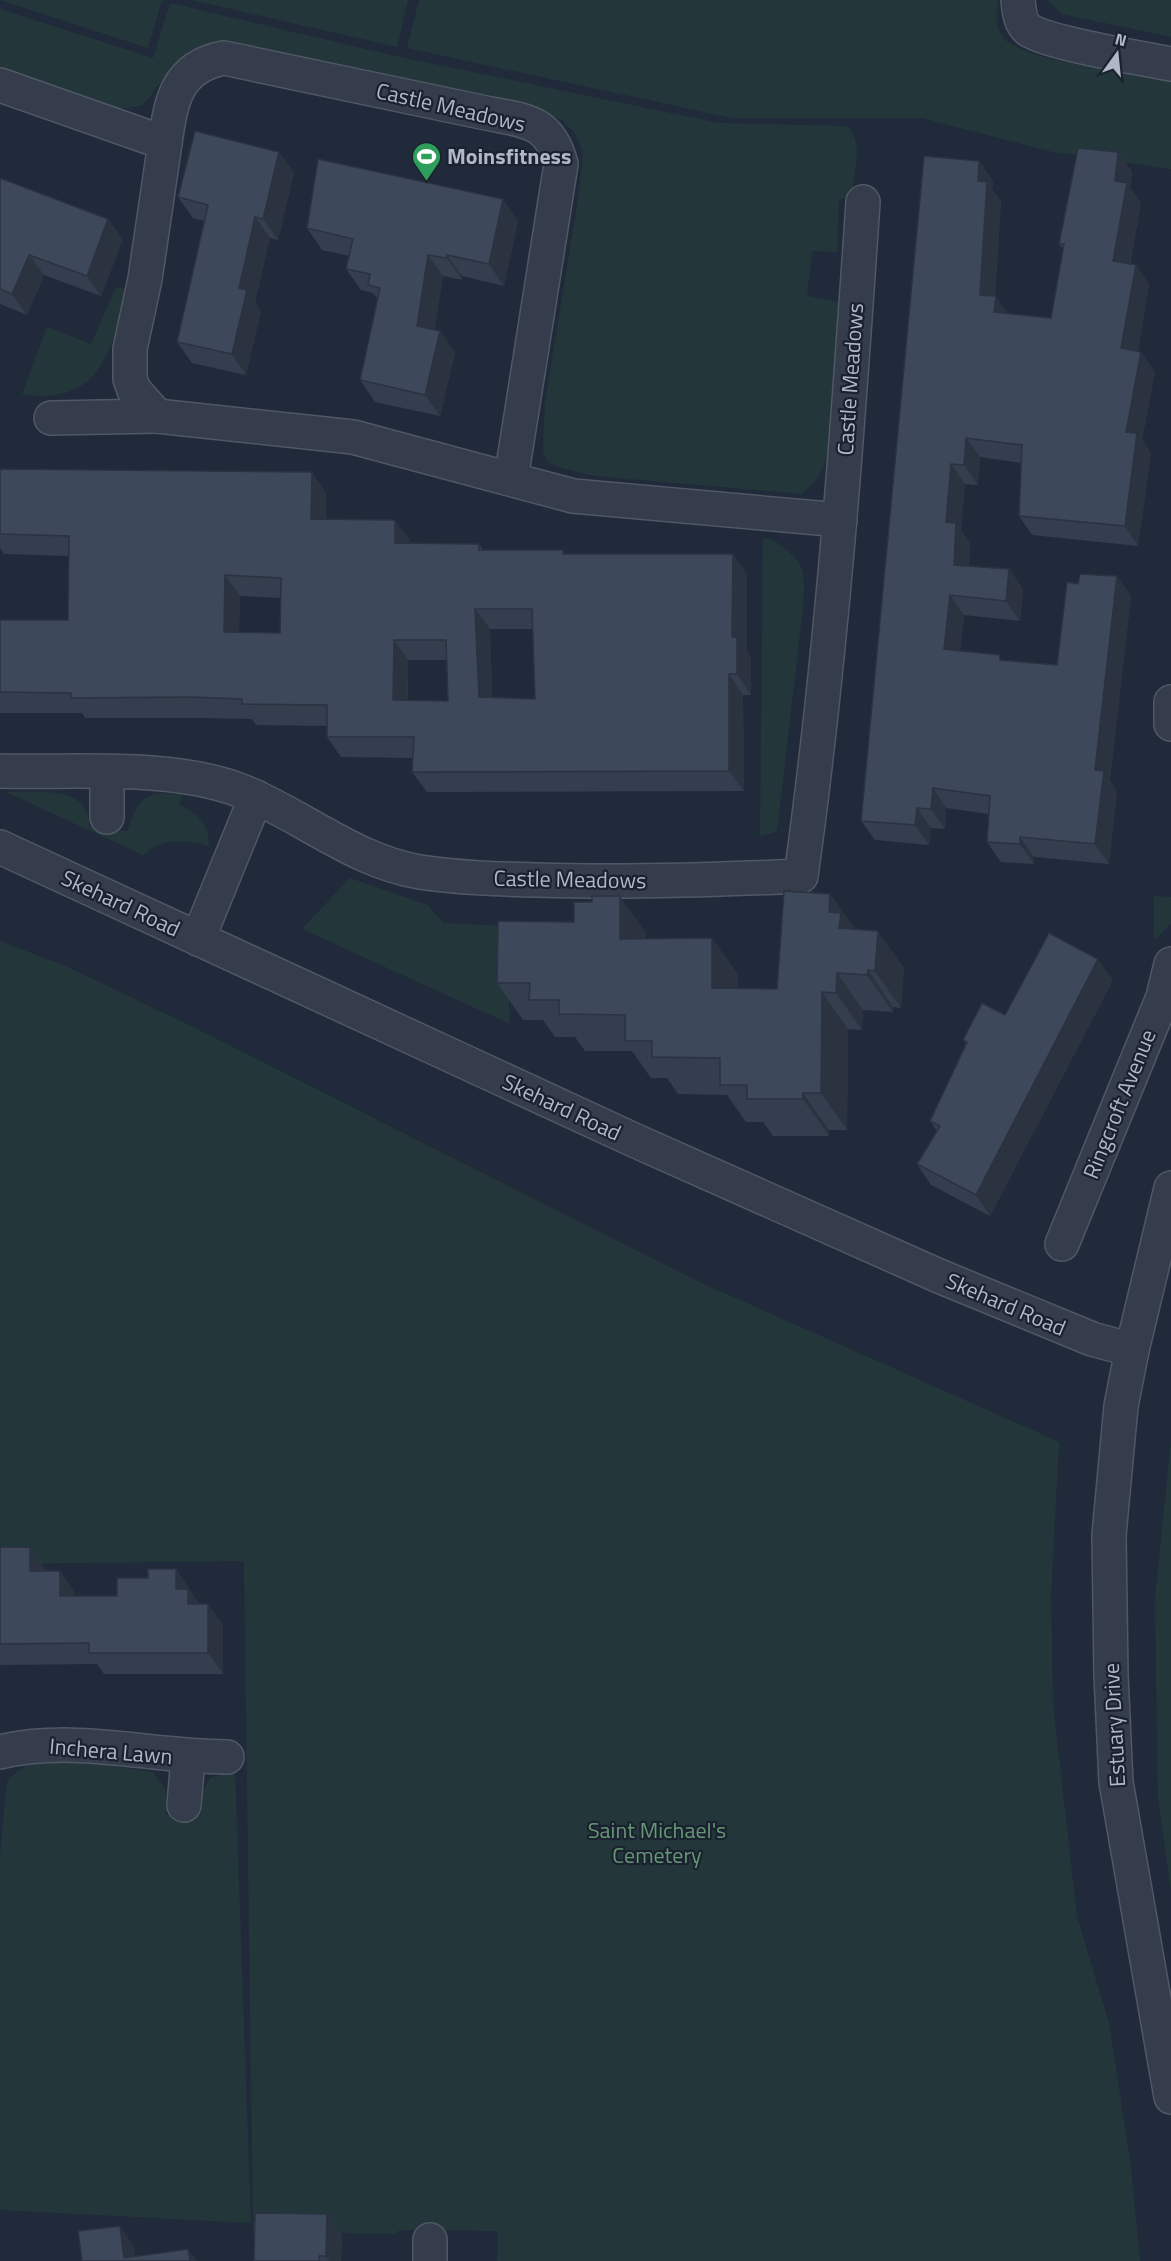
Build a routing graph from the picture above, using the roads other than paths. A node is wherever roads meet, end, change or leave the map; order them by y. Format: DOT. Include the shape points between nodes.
graph roads {
  1 [pos="1018,0"];
  2 [pos="1171,64"];
  3 [pos="0,85"];
  4 [pos="165,143"];
  5 [pos="862,202"];
  6 [pos="157,416"];
  7 [pos="51,418"];
  8 [pos="511,478"];
  9 [pos="840,520"];
  10 [pos="1171,702"];
  11 [pos="1171,724"];
  12 [pos="0,771"];
  13 [pos="107,773"];
  14 [pos="256,797"];
  15 [pos="107,817"];
  16 [pos="0,847"];
  17 [pos="198,939"];
  18 [pos="1171,964"];
  19 [pos="1171,1188"];
  20 [pos="1062,1244"];
  21 [pos="1132,1350"];
  22 [pos="0,1752"];
  23 [pos="227,1757"];
  24 [pos="188,1758"];
  25 [pos="184,1805"];
  26 [pos="1171,2097"];
  1 -- 2 [label="street" via="1021,19 1028,29 1051,38"];
  3 -- 4 [label="street"];
  4 -- 6 [label="street, Castle Meadows" via="145,279 130,349 134,390"];
  4 -- 8 [label="street, Castle Meadows" via="170,105 182,82 197,68 224,58 503,116 545,130 556,144 561,164"];
  5 -- 9 [label="street, Castle Meadows"];
  6 -- 7 [label="street"];
  6 -- 8 [label="street" via="353,437"];
  8 -- 9 [label="street" via="573,496"];
  9 -- 14 [label="street, Castle Meadows" via="819,746 801,876 618,882 421,872 382,863"];
  10 -- 11 [label="street"];
  12 -- 13 [label="street, Castle Meadows"];
  13 -- 14 [label="street, Castle Meadows" via="201,778"];
  13 -- 15 [label="street"];
  14 -- 17 [label="street"];
  16 -- 17 [label="street, Skehard Road"];
  17 -- 21 [label="street, Skehard Road" via="939,1276 1092,1339"];
  18 -- 20 [label="street, Ringcroft Avenue" via="1163,997"];
  19 -- 21 [label="street, Estuary Drive"];
  21 -- 26 [label="street, Estuary Drive" via="1114,1462 1109,1535 1116,1782"];
  22 -- 24 [label="street, Inchera Lawn" via="34,1744 86,1744"];
  23 -- 24 [label="street, Inchera Lawn"];
  24 -- 25 [label="street"];
}
